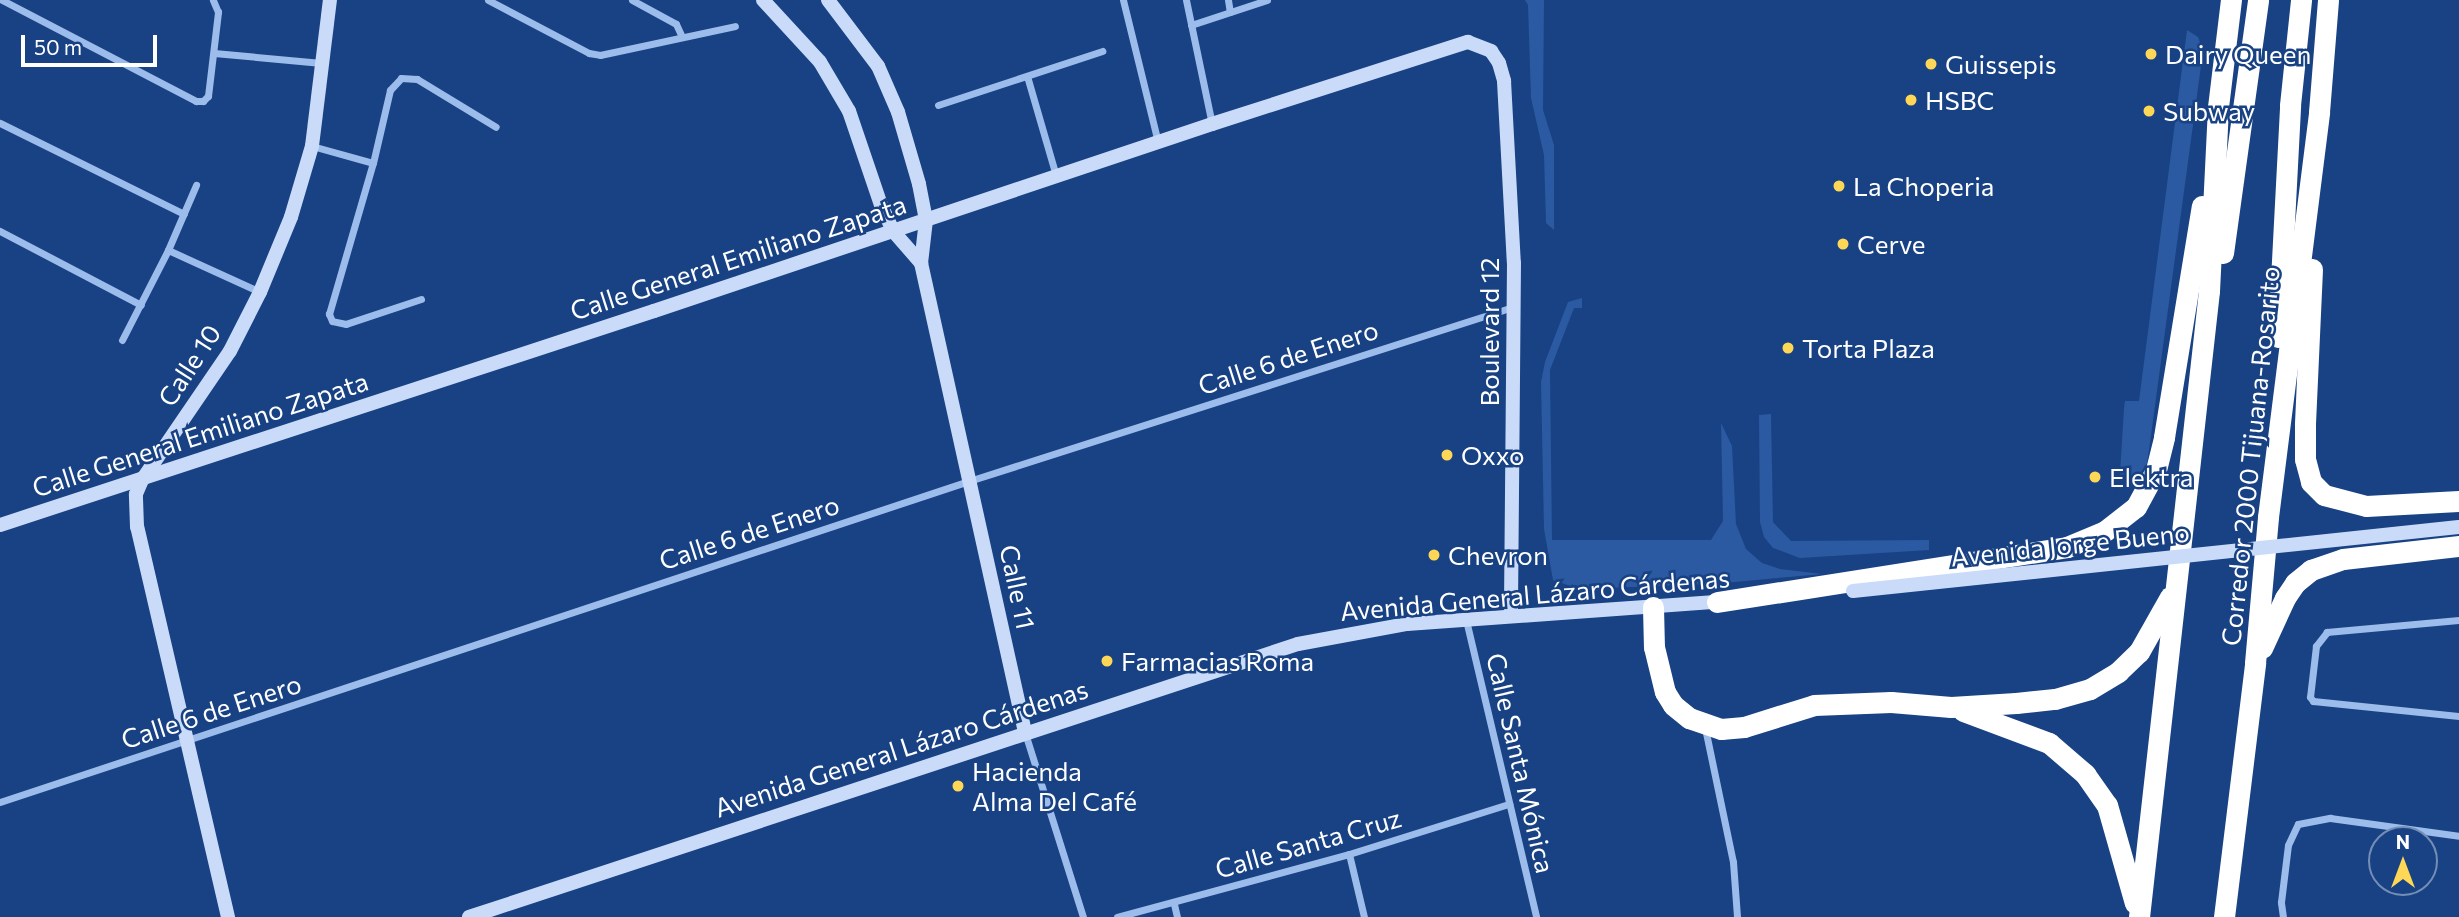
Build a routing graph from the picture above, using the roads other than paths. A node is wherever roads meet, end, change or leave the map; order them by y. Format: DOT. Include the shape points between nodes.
graph roads {
  1 [pos="2,0"];
  2 [pos="213,0"];
  3 [pos="330,0"];
  4 [pos="488,0"];
  5 [pos="632,0"];
  6 [pos="763,0"];
  7 [pos="828,0"];
  8 [pos="1123,0"];
  9 [pos="1186,0"];
  10 [pos="1228,0"];
  11 [pos="1267,0"];
  12 [pos="2231,0"];
  13 [pos="2258,0"];
  14 [pos="2301,0"];
  15 [pos="2328,0"];
  16 [pos="1230,12"];
  17 [pos="1191,25"];
  18 [pos="735,26"];
  19 [pos="682,37"];
  20 [pos="1102,51"];
  21 [pos="1491,51"];
  22 [pos="214,52"];
  23 [pos="324,64"];
  24 [pos="1027,76"];
  25 [pos="938,105"];
  26 [pos="2218,107"];
  27 [pos="2319,112"];
  28 [pos="0,123"];
  29 [pos="1212,124"];
  30 [pos="496,127"];
  31 [pos="1158,142"];
  32 [pos="312,146"];
  33 [pos="373,163"];
  34 [pos="1056,177"];
  35 [pos="196,185"];
  36 [pos="184,214"];
  37 [pos="926,220"];
  38 [pos="893,231"];
  39 [pos="0,232"];
  40 [pos="169,250"];
  41 [pos="921,263"];
  42 [pos="260,292"];
  43 [pos="421,299"];
  44 [pos="141,305"];
  45 [pos="1513,307"];
  46 [pos="122,340"];
  47 [pos="142,480"];
  48 [pos="969,481"];
  49 [pos="2188,487"];
  50 [pos="2459,501"];
  51 [pos="2268,517"];
  52 [pos="0,525"];
  53 [pos="2459,527"];
  54 [pos="2459,546"];
  55 [pos="2178,580"];
  56 [pos="1853,591"];
  57 [pos="1717,602"];
  58 [pos="1653,607"];
  59 [pos="1511,616"];
  60 [pos="1466,619"];
  61 [pos="2459,620"];
  62 [pos="2255,663"];
  63 [pos="1951,707"];
  64 [pos="2459,716"];
  65 [pos="1704,724"];
  66 [pos="1025,733"];
  67 [pos="187,742"];
  68 [pos="0,802"];
  69 [pos="1509,804"];
  70 [pos="2459,836"];
  71 [pos="1349,854"];
  72 [pos="1174,904"];
  73 [pos="228,917"];
  74 [pos="469,917"];
  75 [pos="1083,917"];
  76 [pos="1117,917"];
  77 [pos="1177,917"];
  78 [pos="1364,917"];
  79 [pos="1536,917"];
  80 [pos="1737,917"];
  81 [pos="2138,917"];
  82 [pos="2224,917"];
  83 [pos="2283,917"];
  1 -- 22 [label="street" via="196,101 208,96"];
  2 -- 22 [label="street" via="218,12"];
  3 -- 23 [label="main road, Calle 10"];
  4 -- 19 [label="street" via="589,53 612,53"];
  5 -- 19 [label="street" via="676,24"];
  6 -- 38 [label="main road, Calle 11" via="820,62 849,111"];
  7 -- 37 [label="main road, Calle 11" via="878,66 898,112"];
  8 -- 31 [label="street"];
  9 -- 17 [label="street"];
  10 -- 16 [label="street"];
  11 -- 16 [label="street"];
  12 -- 26 [label="highway"];
  13 -- 49 [label="highway"];
  14 -- 51 [label="highway" via="2290,105"];
  15 -- 27 [label="highway, Corredor 2000 Tijuana-Rosarito"];
  16 -- 17 [label="street"];
  17 -- 29 [label="street"];
  18 -- 19 [label="street"];
  20 -- 24 [label="street"];
  21 -- 29 [label="main road, Calle General Emiliano Zapata" via="1479,44 1456,45"];
  21 -- 45 [label="main road, Boulevard 12" via="1504,81"];
  22 -- 23 [label="street"];
  23 -- 32 [label="main road, Calle 10"];
  24 -- 25 [label="street"];
  24 -- 34 [label="street"];
  26 -- 49 [label="highway" via="2209,291"];
  26 -- 57 [label="highway" via="2164,437 2156,470 2136,507 2105,531 2067,547"];
  27 -- 50 [label="highway" via="2305,424 2305,459 2311,482 2324,495 2367,506"];
  27 -- 51 [label="highway, Corredor 2000 Tijuana-Rosarito"];
  28 -- 36 [label="street"];
  29 -- 31 [label="main road, Calle General Emiliano Zapata"];
  30 -- 33 [label="street" via="417,79 401,78 390,90"];
  31 -- 34 [label="main road, Calle General Emiliano Zapata"];
  32 -- 33 [label="street"];
  32 -- 42 [label="main road, Calle 10" via="291,217"];
  33 -- 43 [label="street" via="331,306 332,321 346,324"];
  34 -- 37 [label="main road, Calle General Emiliano Zapata"];
  35 -- 36 [label="street"];
  36 -- 40 [label="street"];
  37 -- 38 [label="main road, Calle General Emiliano Zapata"];
  37 -- 41 [label="main road, Calle 11"];
  38 -- 41 [label="main road, Calle 11"];
  38 -- 47 [label="main road, Calle General Emiliano Zapata"];
  39 -- 44 [label="street"];
  40 -- 42 [label="street"];
  40 -- 44 [label="street"];
  41 -- 48 [label="main road, Calle 11"];
  42 -- 47 [label="main road, Calle 10" via="230,351"];
  44 -- 46 [label="street"];
  45 -- 48 [label="street, Calle 6 de Enero"];
  45 -- 59 [label="main road, Boulevard 12"];
  47 -- 52 [label="main road, Calle General Emiliano Zapata"];
  47 -- 67 [label="main road, Calle 10" via="136,494 138,527"];
  48 -- 66 [label="main road, Calle 11"];
  48 -- 67 [label="street, Calle 6 de Enero"];
  49 -- 55 [label="highway"];
  51 -- 62 [label="highway, Corredor 2000 Tijuana-Rosarito"];
  53 -- 56 [label="main road, Avenida Jorge Bueno, bridge"];
  54 -- 62 [label="highway" via="2343,559 2311,570 2285,598"];
  55 -- 63 [label="highway" via="2139,652 2090,689 2056,699"];
  55 -- 81 [label="highway"];
  56 -- 57 [label="main road, Avenida General Lázaro Cárdenas"];
  57 -- 58 [label="main road, Avenida General Lázaro Cárdenas"];
  58 -- 59 [label="main road, Avenida General Lázaro Cárdenas"];
  58 -- 65 [label="highway" via="1654,648 1665,692 1673,705"];
  59 -- 60 [label="main road, Avenida General Lázaro Cárdenas"];
  60 -- 66 [label="main road, Avenida General Lázaro Cárdenas" via="1360,630 1298,643"];
  60 -- 69 [label="street, Calle Santa Mónica"];
  61 -- 64 [label="street" via="2327,632 2316,646 2310,697"];
  62 -- 82 [label="highway, Corredor 2000 Tijuana-Rosarito"];
  63 -- 65 [label="highway" via="1839,702 1744,727 1721,729"];
  63 -- 81 [label="highway" via="2029,733 2049,743 2085,774 2107,805"];
  65 -- 80 [label="street" via="1733,862"];
  66 -- 74 [label="main road, Avenida General Lázaro Cárdenas"];
  66 -- 75 [label="street, Calle 11"];
  67 -- 68 [label="street, Calle 6 de Enero"];
  67 -- 73 [label="main road, Calle 10"];
  69 -- 71 [label="street, Calle Santa Cruz"];
  69 -- 79 [label="street, Calle Santa Mónica"];
  70 -- 83 [label="street" via="2330,818 2298,824 2288,845"];
  71 -- 72 [label="street, Calle Santa Cruz"];
  71 -- 78 [label="street"];
  72 -- 76 [label="street, Calle Santa Cruz"];
  72 -- 77 [label="street"];
}
